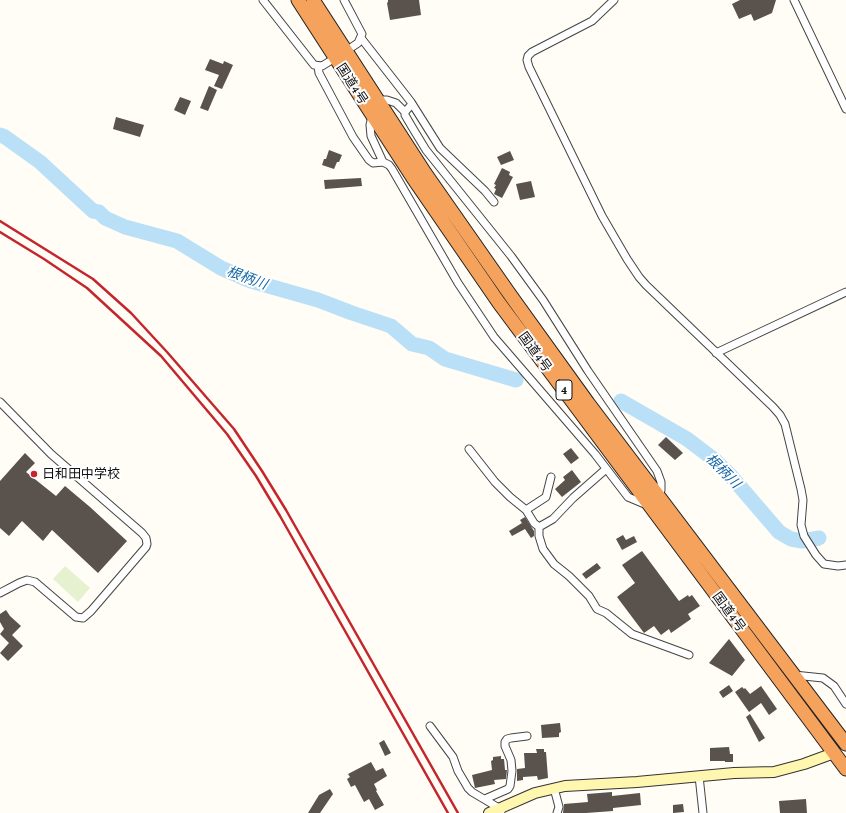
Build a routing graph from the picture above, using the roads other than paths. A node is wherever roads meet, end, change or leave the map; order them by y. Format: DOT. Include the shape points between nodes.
graph roads {
  1 [pos="263,0"];
  2 [pos="298,0"];
  3 [pos="313,0"];
  4 [pos="344,0"];
  5 [pos="614,0"];
  6 [pos="794,0"];
  7 [pos="360,38"];
  8 [pos="341,54"];
  9 [pos="318,66"];
  10 [pos="378,100"];
  11 [pos="412,104"];
  12 [pos="846,110"];
  13 [pos="405,112"];
  14 [pos="372,115"];
  15 [pos="383,162"];
  16 [pos="494,202"];
  17 [pos="846,292"];
  18 [pos="716,353"];
  19 [pos="0,402"];
  20 [pos="468,449"];
  21 [pos="606,469"];
  22 [pos="551,477"];
  23 [pos="655,501"];
  24 [pos="526,510"];
  25 [pos="539,527"];
  26 [pos="846,565"];
  27 [pos="0,593"];
  28 [pos="689,654"];
  29 [pos="794,675"];
  30 [pos="846,704"];
  31 [pos="430,726"];
  32 [pos="527,736"];
  33 [pos="842,748"];
  34 [pos="846,769"];
  35 [pos="699,776"];
  36 [pos="554,788"];
  37 [pos="485,799"];
  38 [pos="495,811"];
  39 [pos="557,813"];
  40 [pos="703,813"];
  1 -- 9 [label="street" via="314,65"];
  2 -- 8 [label="highway, 国道4号 / 4"];
  3 -- 8 [label="highway, 国道4号 / 4"];
  4 -- 7 [label="street" via="362,34"];
  5 -- 18 [label="street" via="592,21 532,52 526,60 602,216 626,259 646,285"];
  6 -- 12 [label="street"];
  7 -- 8 [label="street" via="358,43"];
  7 -- 11 [label="street"];
  8 -- 9 [label="street"];
  8 -- 10 [label="highway, 国道4号 / 4"];
  8 -- 14 [label="highway, 国道4号 / 4"];
  9 -- 15 [label="street" via="319,73 353,137 369,160 373,163"];
  10 -- 13 [label="street" via="396,103"];
  10 -- 23 [label="highway, 国道4号 / 4" via="425,173"];
  11 -- 13 [label="street"];
  11 -- 16 [label="street" via="440,148"];
  13 -- 23 [label="street" via="426,150 525,274 657,471 661,490"];
  14 -- 15 [label="street" via="371,136"];
  14 -- 23 [label="highway, 国道4号 / 4" via="499,303"];
  15 -- 21 [label="street" via="392,169 446,264 494,337"];
  17 -- 18 [label="street"];
  18 -- 26 [label="street" via="780,415 785,424 801,489 801,525 804,536 824,564"];
  19 -- 27 [label="street" via="52,454 142,533 147,544 83,618 76,617 35,582 27,580"];
  20 -- 24 [label="street" via="495,482"];
  21 -- 23 [label="street" via="628,497 640,503"];
  21 -- 25 [label="street" via="553,519"];
  22 -- 24 [label="street" via="546,498"];
  23 -- 29 [label="highway, 国道4号 / 4"];
  23 -- 33 [label="highway, 国道4号 / 4"];
  24 -- 25 [label="street"];
  25 -- 28 [label="street" via="543,549 554,564 589,596 597,609 632,634"];
  29 -- 30 [label="street" via="823,678 834,686"];
  29 -- 33 [label="highway, 国道4号 / 4"];
  31 -- 37 [label="street" via="453,757 468,788"];
  32 -- 37 [label="street" via="507,739 505,746 511,760 512,771 510,786"];
  33 -- 34 [label="highway, 国道4号 / 4"];
  33 -- 35 [label="street" via="804,764 774,772"];
  35 -- 36 [label="street"];
  35 -- 40 [label="street"];
  36 -- 38 [label="street" via="534,792"];
  36 -- 39 [label="street"];
  37 -- 38 [label="street"];
}
